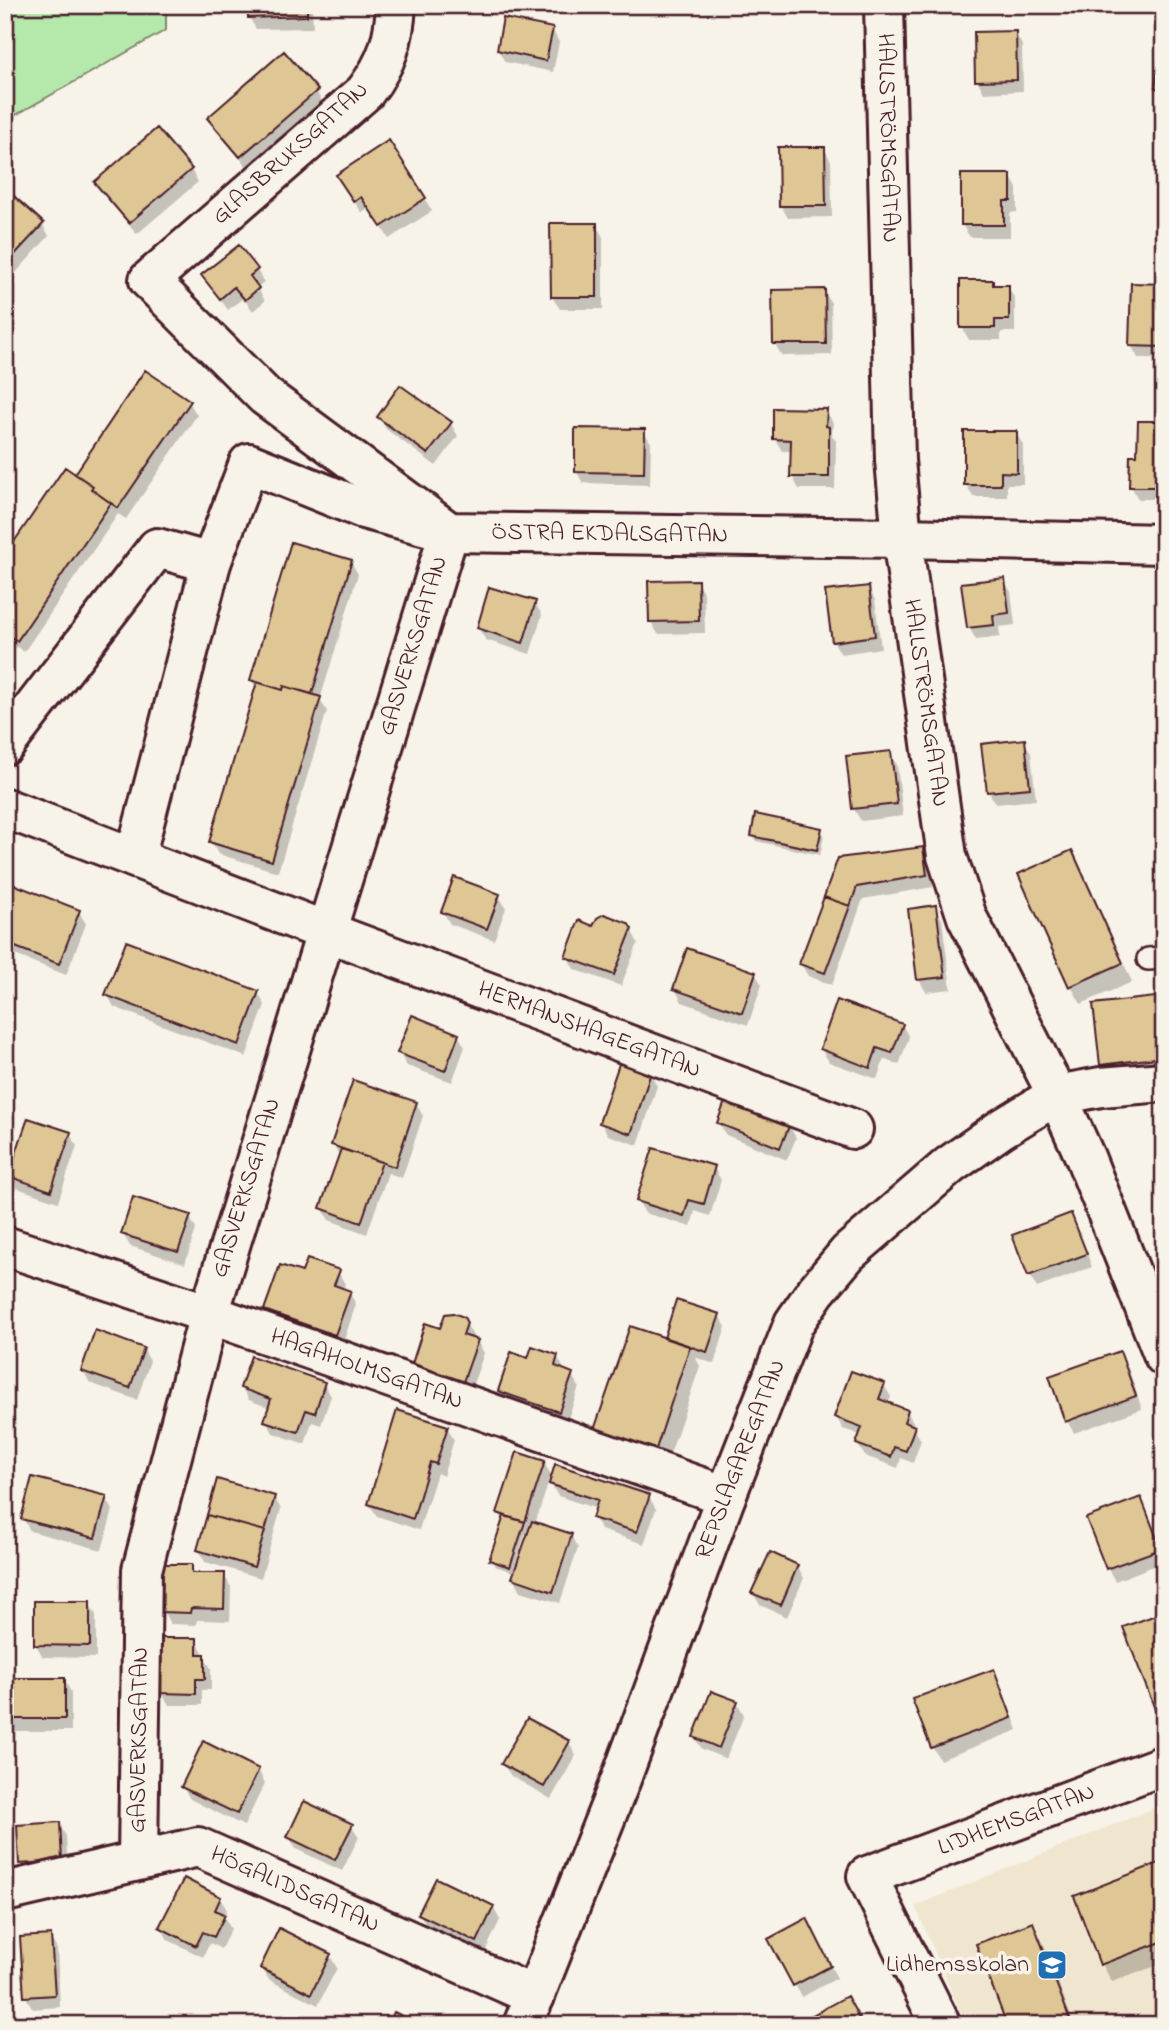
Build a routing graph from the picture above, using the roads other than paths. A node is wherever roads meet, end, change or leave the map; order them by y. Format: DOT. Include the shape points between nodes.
graph roads {
  1 [pos="396,5"];
  2 [pos="884,5"];
  3 [pos="449,532"];
  4 [pos="902,538"];
  5 [pos="1164,544"];
  6 [pos="211,564"];
  7 [pos="5,745"];
  8 [pos="5,808"];
  9 [pos="135,858"];
  10 [pos="325,931"];
  11 [pos="1164,1082"];
  12 [pos="1057,1095"];
  13 [pos="853,1129"];
  14 [pos="5,1246"];
  15 [pos="209,1314"];
  16 [pos="1164,1356"];
  17 [pos="726,1496"];
  18 [pos="1164,1765"];
  19 [pos="138,1860"];
  20 [pos="5,1892"];
  21 [pos="529,2010"];
  22 [pos="941,2025"];
  1 -- 3 [label="street, GLASBRUKSGATAN" via="388,54 365,92 149,280 265,396"];
  2 -- 4 [label="street, HALLSTRÖMSGATAN" via="895,460"];
  3 -- 4 [label="street, ÖSTRA EKDALSGATAN"];
  3 -- 6 [label="street, ÖSTRA EKDALSGATAN" via="363,509 249,463"];
  3 -- 10 [label="street, GASVERKSGATAN"];
  4 -- 5 [label="street, ÖSTRA EKDALSGATAN"];
  4 -- 12 [label="street, HALLSTRÖMSGATAN" via="947,856 967,917"];
  6 -- 7 [label="street" via="157,548"];
  6 -- 9 [label="street"];
  8 -- 9 [label="street, HERMANSHAGEGATAN"];
  9 -- 10 [label="street, HERMANSHAGEGATAN"];
  10 -- 13 [label="street, HERMANSHAGEGATAN"];
  10 -- 15 [label="street, GASVERKSGATAN"];
  11 -- 12 [label="street, REPSLAGAREGATAN"];
  12 -- 16 [label="street, HALLSTRÖMSGATAN"];
  12 -- 17 [label="street, REPSLAGAREGATAN" via="950,1165 848,1253 816,1291 794,1323"];
  14 -- 15 [label="street, HAGAHOLMSGATAN"];
  15 -- 17 [label="street, HAGAHOLMSGATAN"];
  15 -- 19 [label="street, GASVERKSGATAN" via="142,1570"];
  17 -- 21 [label="street, REPSLAGAREGATAN"];
  18 -- 22 [label="street, LIDHEMSGATAN" via="867,1876"];
  19 -- 20 [label="street, HÖGALIDSGATAN"];
  19 -- 21 [label="street, HÖGALIDSGATAN" via="198,1847"];
}
